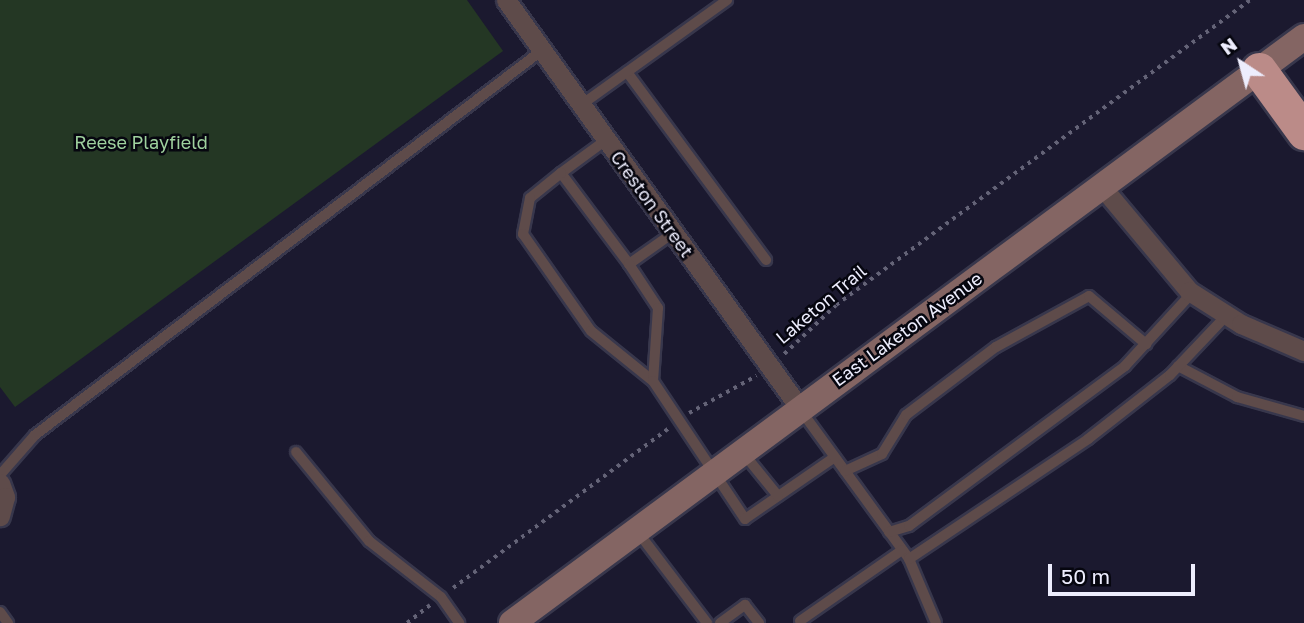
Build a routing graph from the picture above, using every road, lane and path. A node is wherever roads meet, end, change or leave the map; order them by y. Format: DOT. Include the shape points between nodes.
graph roads {
  1 [pos="506,0"];
  2 [pos="727,0"];
  3 [pos="1250,0"];
  4 [pos="1304,37"];
  5 [pos="541,51"];
  6 [pos="1258,70"];
  7 [pos="627,72"];
  8 [pos="581,106"];
  9 [pos="1304,114"];
  10 [pos="1304,132"];
  11 [pos="606,140"];
  12 [pos="561,173"];
  13 [pos="1103,188"];
  14 [pos="673,233"];
  15 [pos="766,260"];
  16 [pos="629,264"];
  17 [pos="1192,293"];
  18 [pos="1227,315"];
  19 [pos="1146,344"];
  20 [pos="1304,351"];
  21 [pos="770,366"];
  22 [pos="1178,366"];
  23 [pos="653,382"];
  24 [pos="799,407"];
  25 [pos="1304,416"];
  26 [pos="680,420"];
  27 [pos="742,451"];
  28 [pos="296,452"];
  29 [pos="835,457"];
  30 [pos="716,471"];
  31 [pos="845,471"];
  32 [pos="0,475"];
  33 [pos="0,483"];
  34 [pos="778,496"];
  35 [pos="0,516"];
  36 [pos="637,531"];
  37 [pos="889,532"];
  38 [pos="902,550"];
  39 [pos="909,559"];
  40 [pos="441,597"];
  41 [pos="0,612"];
  42 [pos="800,621"];
  43 [pos="8,623"];
  44 [pos="407,623"];
  45 [pos="459,623"];
  46 [pos="512,623"];
  47 [pos="707,623"];
  48 [pos="720,623"];
  49 [pos="759,623"];
  50 [pos="936,623"];
  1 -- 5 [label="street, Creston Street"];
  2 -- 7 [label="lane"];
  3 -- 21 [label="path, Laketon Trail" via="836,306"];
  4 -- 6 [label="main road, East Laketon Avenue"];
  5 -- 8 [label="street, Creston Street"];
  5 -- 32 [label="lane" via="34,435"];
  6 -- 9 [label="highway"];
  6 -- 10 [label="highway"];
  6 -- 13 [label="main road, East Laketon Avenue"];
  7 -- 8 [label="lane"];
  7 -- 15 [label="lane"];
  8 -- 11 [label="street, Creston Street"];
  11 -- 12 [label="lane"];
  11 -- 14 [label="street, Creston Street"];
  12 -- 16 [label="lane"];
  12 -- 23 [label="lane" via="530,198 523,234 591,331"];
  13 -- 17 [label="street" via="1161,264"];
  13 -- 24 [label="main road, East Laketon Avenue"];
  14 -- 16 [label="lane"];
  14 -- 21 [label="street, Creston Street"];
  16 -- 23 [label="lane" via="657,308"];
  17 -- 18 [label="street"];
  17 -- 19 [label="lane"];
  18 -- 20 [label="street"];
  18 -- 22 [label="lane"];
  19 -- 31 [label="lane" via="1089,296 996,347 906,415 882,454"];
  19 -- 37 [label="lane" via="1125,366 920,518"];
  21 -- 24 [label="street, Creston Street"];
  21 -- 26 [label="path, Laketon Trail"];
  22 -- 25 [label="lane" via="1237,397"];
  22 -- 39 [label="lane" via="1088,439"];
  23 -- 26 [label="lane"];
  24 -- 27 [label="main road, East Laketon Avenue"];
  24 -- 29 [label="lane"];
  26 -- 30 [label="lane"];
  26 -- 40 [label="path, Laketon Trail"];
  27 -- 30 [label="main road, East Laketon Avenue"];
  27 -- 34 [label="lane"];
  28 -- 40 [label="lane" via="369,541"];
  29 -- 31 [label="lane"];
  29 -- 34 [label="lane"];
  30 -- 34 [label="lane" via="745,519"];
  30 -- 36 [label="main road, East Laketon Avenue"];
  31 -- 37 [label="lane"];
  33 -- 35 [label="street" via="5,497"];
  36 -- 46 [label="main road, East Laketon Avenue"];
  36 -- 47 [label="lane"];
  37 -- 38 [label="lane"];
  38 -- 39 [label="lane"];
  38 -- 42 [label="lane"];
  39 -- 50 [label="lane"];
  40 -- 44 [label="path, Laketon Trail"];
  40 -- 45 [label="lane"];
  41 -- 43 [label="lane"];
  48 -- 49 [label="lane" via="745,605"];
}
